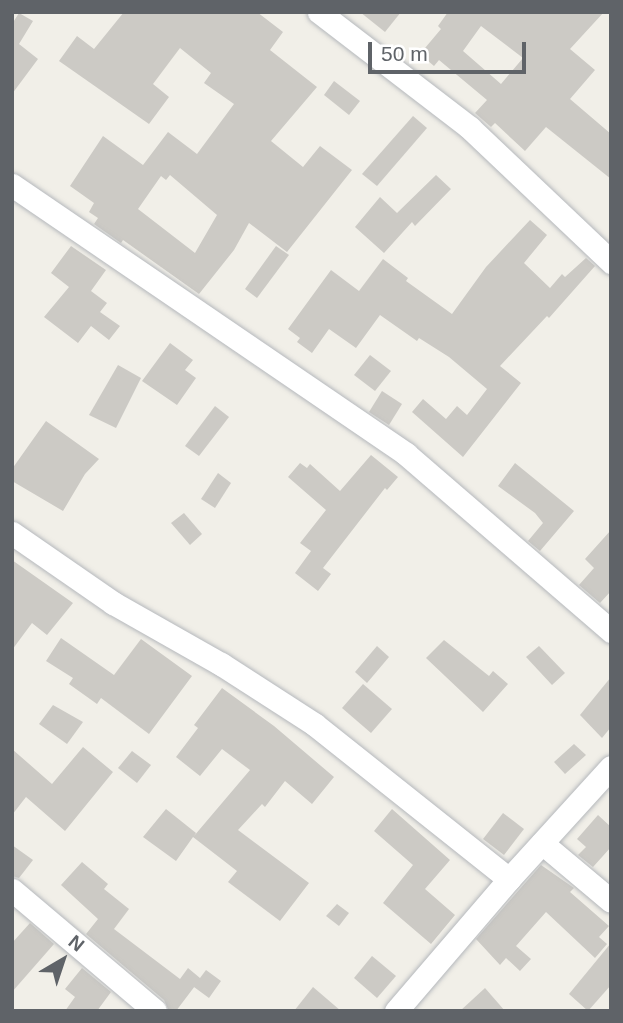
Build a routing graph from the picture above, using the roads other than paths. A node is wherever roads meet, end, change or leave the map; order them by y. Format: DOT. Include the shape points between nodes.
graph roads {
  1 [pos="318,12"];
  2 [pos="12,185"];
  3 [pos="611,262"];
  4 [pos="12,533"];
  5 [pos="611,631"];
  6 [pos="611,767"];
  7 [pos="542,843"];
  8 [pos="509,879"];
  9 [pos="12,890"];
  10 [pos="611,901"];
  11 [pos="155,1011"];
  12 [pos="396,1011"];
  1 -- 3 [label="street" via="470,128"];
  2 -- 5 [label="street" via="406,454"];
  4 -- 8 [label="street" via="114,603 314,724"];
  6 -- 7 [label="street"];
  7 -- 8 [label="street"];
  7 -- 10 [label="street"];
  8 -- 12 [label="street"];
  9 -- 11 [label="street"];
}
